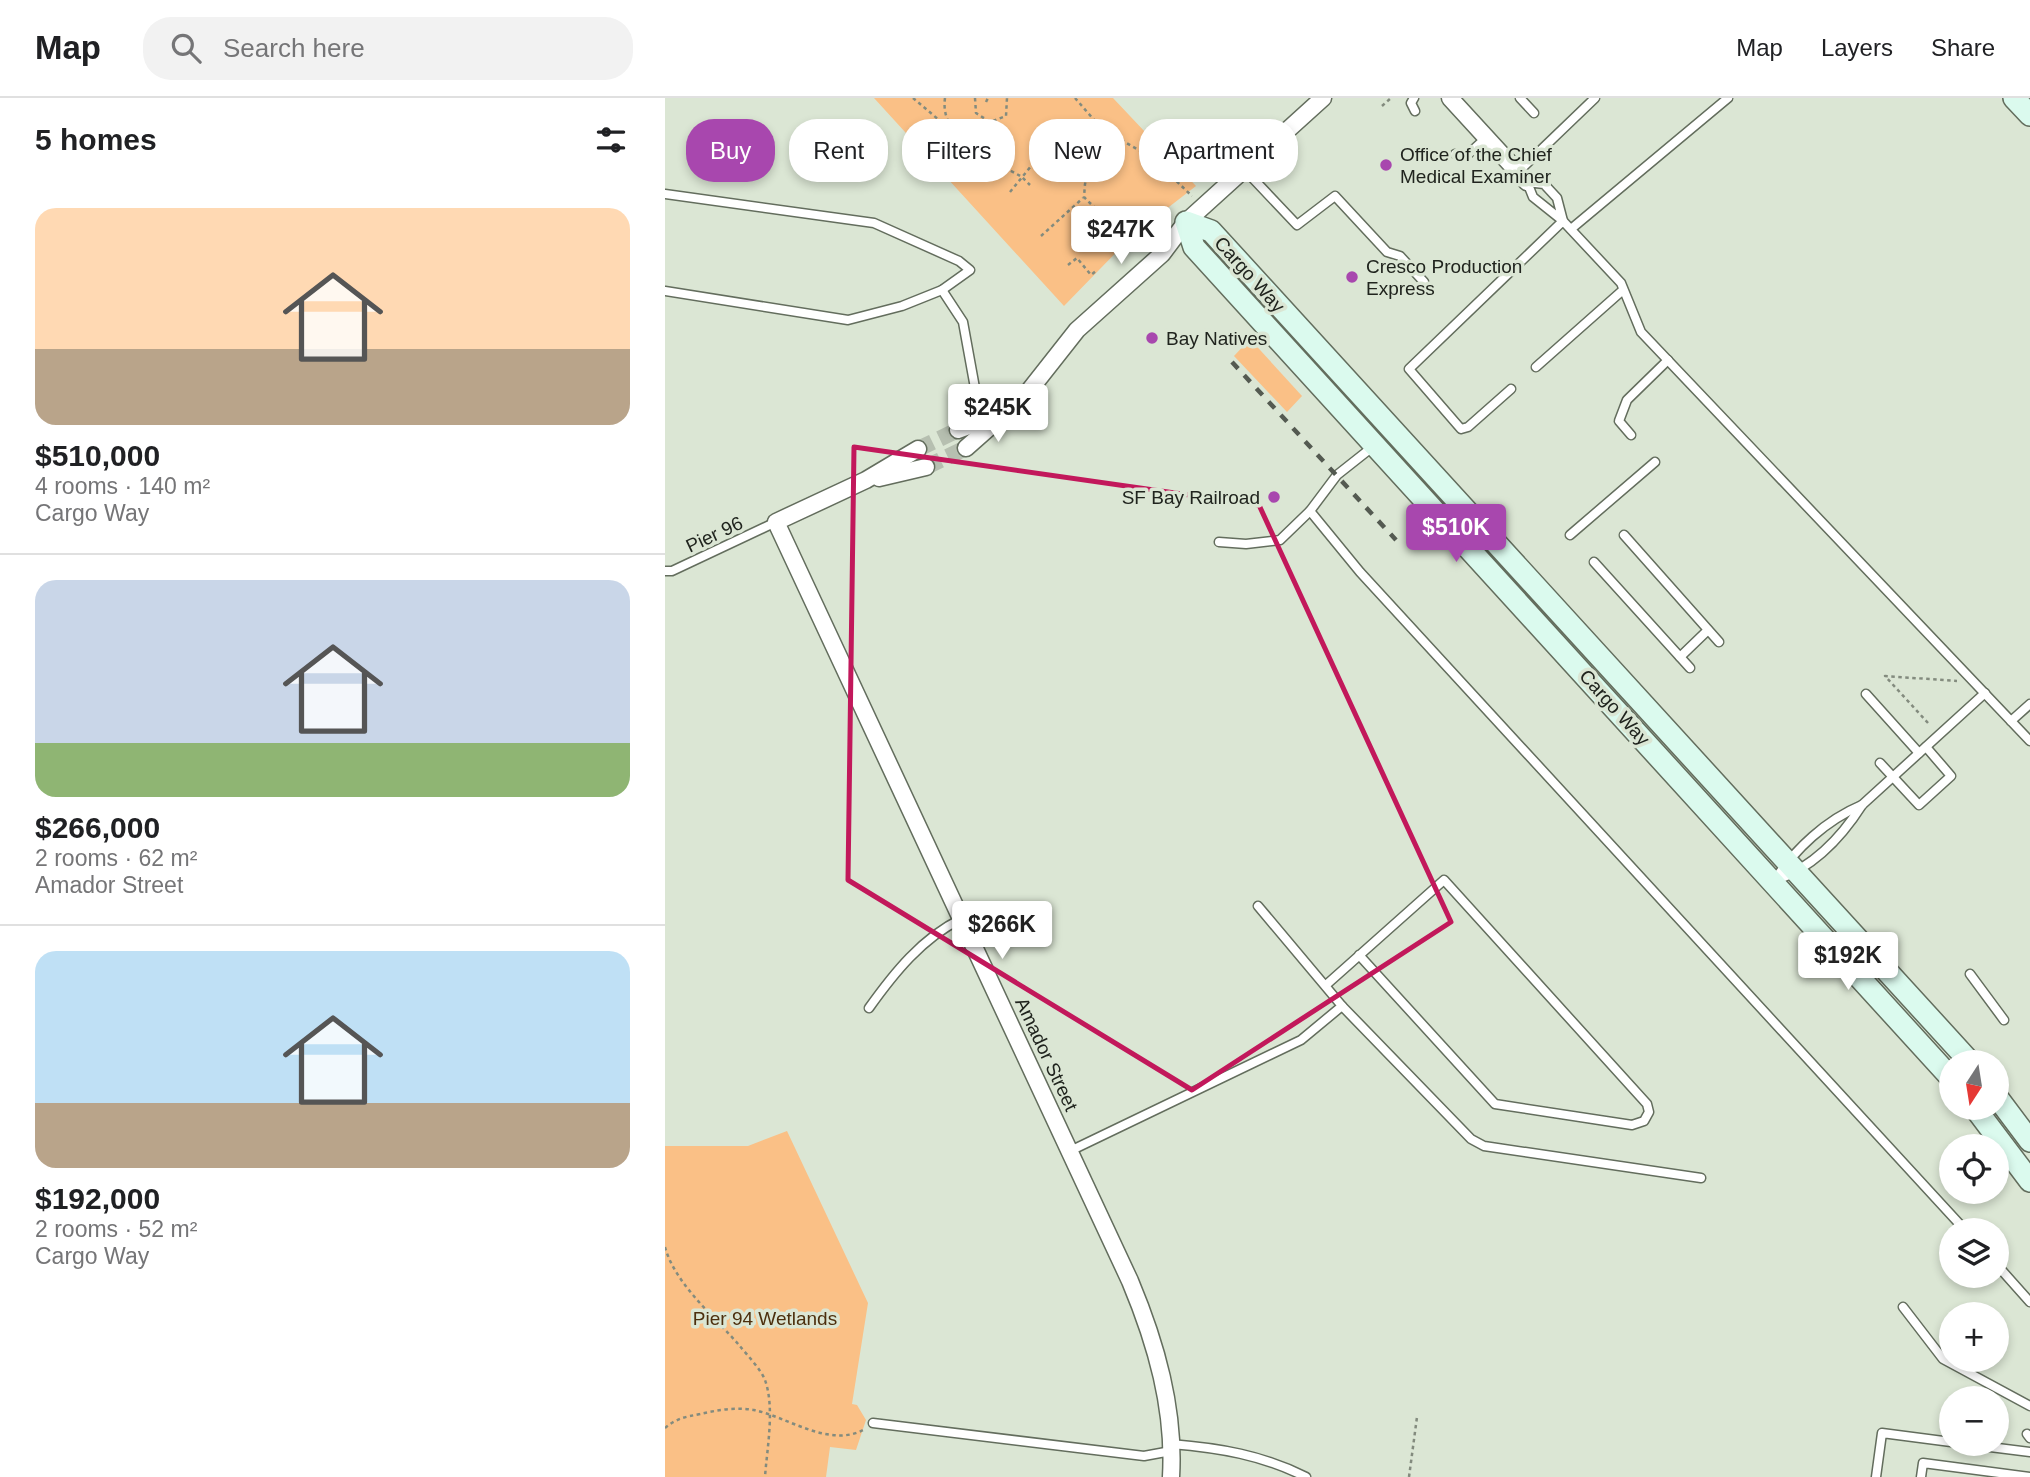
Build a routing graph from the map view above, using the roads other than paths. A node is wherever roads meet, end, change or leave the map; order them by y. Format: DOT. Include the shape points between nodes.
graph roads {
  1 [pos="1323,98"];
  2 [pos="1414,98"];
  3 [pos="1450,98"];
  4 [pos="1520,98"];
  5 [pos="1595,98"];
  6 [pos="1728,98"];
  7 [pos="2014,98"];
  8 [pos="1415,111"];
  9 [pos="1534,113"];
  10 [pos="2030,115"];
  11 [pos="1298,120"];
  12 [pos="1486,138"];
  13 [pos="1455,154"];
  14 [pos="1523,177"];
  15 [pos="1230,182"];
  16 [pos="1256,182"];
  17 [pos="665,194"];
  18 [pos="1563,220"];
  19 [pos="1186,222"];
  20 [pos="1571,229"];
  21 [pos="1424,282"];
  22 [pos="942,290"];
  23 [pos="1623,290"];
  24 [pos="665,291"];
  25 [pos="1668,360"];
  26 [pos="1536,367"];
  27 [pos="1511,389"];
  28 [pos="1007,412"];
  29 [pos="981,421"];
  30 [pos="958,430"];
  31 [pos="1393,430"];
  32 [pos="1631,435"];
  33 [pos="1375,445"];
  34 [pos="966,447"];
  35 [pos="918,449"];
  36 [pos="1655,462"];
  37 [pos="926,467"];
  38 [pos="866,480"];
  39 [pos="1310,511"];
  40 [pos="776,522"];
  41 [pos="1570,535"];
  42 [pos="1624,535"];
  43 [pos="1219,542"];
  44 [pos="1594,562"];
  45 [pos="665,571"];
  46 [pos="1709,629"];
  47 [pos="1719,642"];
  48 [pos="1680,657"];
  49 [pos="1690,668"];
  50 [pos="1985,693"];
  51 [pos="1866,694"];
  52 [pos="2030,704"];
  53 [pos="2011,721"];
  54 [pos="2030,741"];
  55 [pos="1922,750"];
  56 [pos="1880,762"];
  57 [pos="1893,776"];
  58 [pos="1862,805"];
  59 [pos="1794,866"];
  60 [pos="1774,881"];
  61 [pos="1258,906"];
  62 [pos="961,919"];
  63 [pos="1359,956"];
  64 [pos="1970,974"];
  65 [pos="1326,985"];
  66 [pos="1342,1006"];
  67 [pos="869,1008"];
  68 [pos="2004,1020"];
  69 [pos="1959,1050"];
  70 [pos="1939,1065"];
  71 [pos="2009,1113"];
  72 [pos="1984,1120"];
  73 [pos="2030,1141"];
  74 [pos="1070,1151"];
  75 [pos="1701,1178"];
  76 [pos="2030,1181"];
  77 [pos="1954,1218"];
  78 [pos="2009,1278"];
  79 [pos="2030,1302"];
  80 [pos="1903,1307"];
  81 [pos="2030,1406"];
  82 [pos="873,1423"];
  83 [pos="1939,1440"];
  84 [pos="1171,1448"];
  85 [pos="2009,1449"];
  86 [pos="2030,1452"];
  87 [pos="1171,1477"];
  88 [pos="1306,1477"];
  89 [pos="1876,1477"];
  90 [pos="1921,1477"];
  91 [pos="2030,1477"];
  1 -- 11 [label="street"];
  2 -- 8 [label="lane"];
  3 -- 12 [label="street"];
  4 -- 9 [label="lane"];
  5 -- 14 [label="lane"];
  6 -- 20 [label="lane"];
  7 -- 10 [label="main road"];
  12 -- 13 [label="lane" via="1465,157"];
  12 -- 14 [label="street"];
  14 -- 18 [label="lane" via="1533,197"];
  14 -- 18 [label="lane" via="1544,184 1557,198"];
  15 -- 19 [label="street"];
  16 -- 21 [label="lane" via="1297,225 1335,195 1387,252 1400,256"];
  17 -- 22 [label="lane" via="874,223 970,270"];
  18 -- 20 [label="lane"];
  18 -- 27 [label="lane" via="1409,366 1461,429"];
  19 -- 28 [label="street" via="1162,254 1077,330"];
  19 -- 31 [label="main road, Cargo Way" via="1211,231"];
  19 -- 33 [label="main road, Cargo Way" via="1193,247"];
  20 -- 23 [label="lane"];
  22 -- 24 [label="lane" via="848,320"];
  22 -- 29 [label="lane" via="963,322"];
  23 -- 25 [label="lane" via="1641,332"];
  23 -- 26 [label="lane"];
  25 -- 32 [label="lane" via="1627,400 1619,421"];
  25 -- 50 [label="lane"];
  28 -- 29 [label="street"];
  28 -- 34 [label="street"];
  29 -- 30 [label="street"];
  31 -- 33 [label="lane"];
  31 -- 59 [label="main road, Cargo Way"];
  33 -- 39 [label="lane" via="1337,475"];
  33 -- 60 [label="main road, Cargo Way"];
  35 -- 38 [label="street"];
  36 -- 41 [label="lane"];
  37 -- 38 [label="street"];
  38 -- 40 [label="street"];
  39 -- 43 [label="lane" via="1280,540"];
  39 -- 77 [label="lane" via="1360,572"];
  40 -- 45 [label="lane, Pier 96"];
  40 -- 62 [label="street, Amador Street"];
  42 -- 46 [label="lane"];
  44 -- 48 [label="lane"];
  46 -- 47 [label="lane"];
  46 -- 48 [label="lane"];
  48 -- 49 [label="lane"];
  50 -- 53 [label="lane"];
  50 -- 55 [label="lane"];
  51 -- 55 [label="lane"];
  52 -- 53 [label="lane"];
  53 -- 54 [label="lane"];
  55 -- 57 [label="lane"];
  55 -- 57 [label="lane" via="1951,776 1919,805"];
  56 -- 57 [label="lane"];
  57 -- 58 [label="lane"];
  58 -- 59 [label="lane" via="1849,826"];
  58 -- 59 [label="lane" via="1839,814"];
  59 -- 60 [label="lane"];
  59 -- 60 [label="lane"];
  59 -- 69 [label="main road, Cargo Way"];
  60 -- 70 [label="main road, Cargo Way"];
  61 -- 65 [label="lane"];
  62 -- 67 [label="lane" via="930,938 893,974"];
  62 -- 74 [label="street, Amador Street"];
  63 -- 63 [label="lane" via="1444,880 1647,1104 1644,1121 1632,1125 1495,1104"];
  63 -- 65 [label="lane"];
  64 -- 68 [label="lane"];
  65 -- 66 [label="lane"];
  66 -- 74 [label="lane" via="1301,1040"];
  66 -- 75 [label="lane" via="1471,1139 1484,1146"];
  71 -- 73 [label="main road"];
  72 -- 76 [label="main road"];
  74 -- 84 [label="street, Amador Street" via="1146,1320 1166,1396"];
  78 -- 79 [label="lane"];
  80 -- 81 [label="lane" via="1943,1359"];
  82 -- 84 [label="lane" via="1144,1456"];
  83 -- 89 [label="lane" via="1882,1433"];
  84 -- 87 [label="street, Amador Street"];
  84 -- 88 [label="lane" via="1226,1449 1258,1456"];
  85 -- 86 [label="lane"];
  90 -- 91 [label="lane" via="1923,1463"];
}
